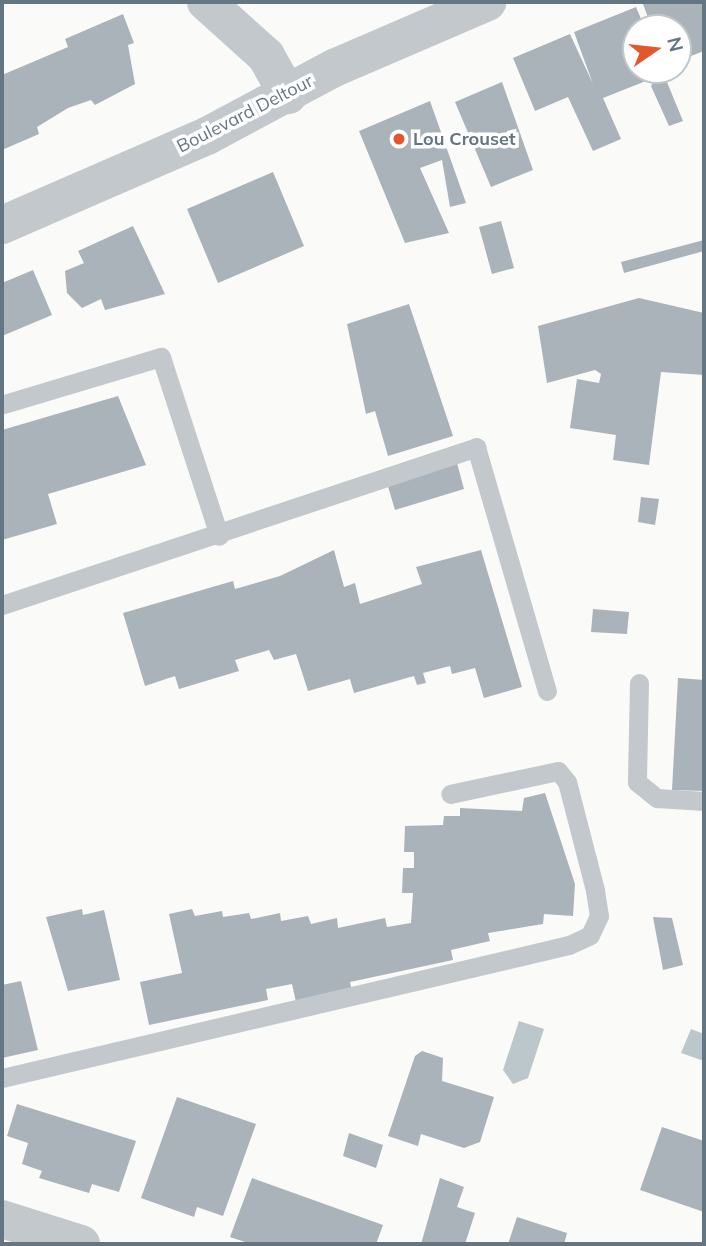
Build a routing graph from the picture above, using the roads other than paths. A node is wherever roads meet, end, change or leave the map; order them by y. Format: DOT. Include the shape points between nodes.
graph roads {
  1 [pos="206,2"];
  2 [pos="487,2"];
  3 [pos="288,95"];
  4 [pos="2,225"];
  5 [pos="4,404"];
  6 [pos="219,536"];
  7 [pos="2,605"];
  8 [pos="639,682"];
  9 [pos="547,691"];
  10 [pos="450,794"];
  11 [pos="704,801"];
  12 [pos="2,1078"];
  13 [pos="2,1219"];
  14 [pos="81,1244"];
  1 -- 3 [label="street" via="266,55"];
  2 -- 3 [label="street, Boulevard Deltour"];
  3 -- 4 [label="street, Boulevard Deltour"];
  5 -- 6 [label="lane" via="161,357"];
  6 -- 7 [label="lane"];
  6 -- 9 [label="lane" via="331,500 378,476 477,447"];
  8 -- 11 [label="lane" via="637,782 657,798"];
  10 -- 12 [label="lane" via="558,771 567,782 594,890 599,916 590,935 569,945"];
  13 -- 14 [label="street"];
}
